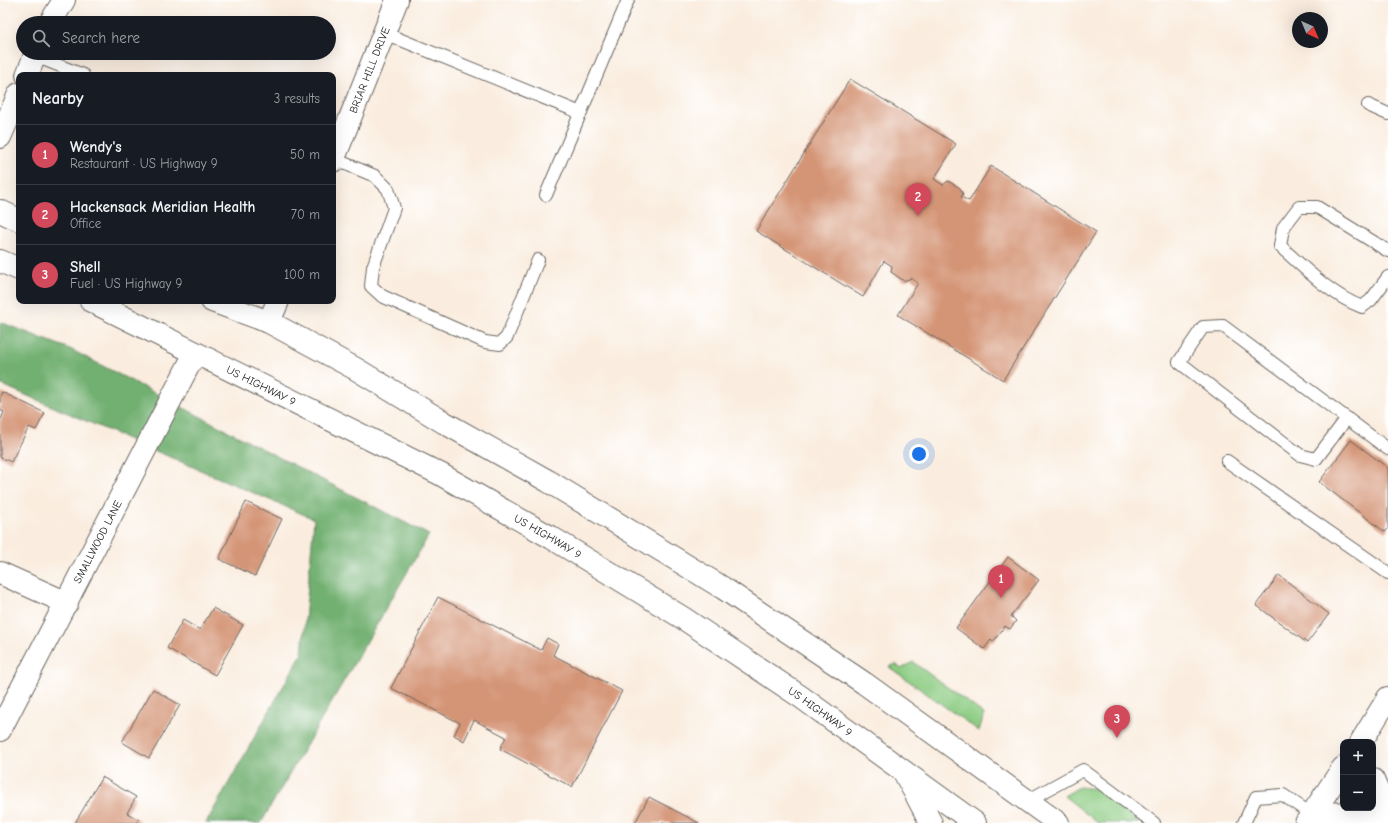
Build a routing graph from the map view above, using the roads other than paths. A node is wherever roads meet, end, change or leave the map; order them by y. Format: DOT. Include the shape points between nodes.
graph roads {
  1 [pos="64,0"];
  2 [pos="397,0"];
  3 [pos="628,0"];
  4 [pos="54,16"];
  5 [pos="384,33"];
  6 [pos="33,61"];
  7 [pos="72,72"];
  8 [pos="16,102"];
  9 [pos="1368,105"];
  10 [pos="581,113"];
  11 [pos="1388,114"];
  12 [pos="6,127"];
  13 [pos="336,155"];
  14 [pos="336,161"];
  15 [pos="546,195"];
  16 [pos="0,211"];
  17 [pos="16,219"];
  18 [pos="1388,251"];
  19 [pos="538,260"];
  20 [pos="0,261"];
  21 [pos="16,268"];
  22 [pos="1388,277"];
  23 [pos="97,304"];
  24 [pos="220,304"];
  25 [pos="277,304"];
  26 [pos="269,322"];
  27 [pos="195,353"];
  28 [pos="1347,418"];
  29 [pos="1388,449"];
  30 [pos="1227,461"];
  31 [pos="0,573"];
  32 [pos="1388,573"];
  33 [pos="67,603"];
  34 [pos="1388,698"];
  35 [pos="0,730"];
  36 [pos="1363,739"];
  37 [pos="903,769"];
  38 [pos="1340,772"];
  39 [pos="1376,787"];
  40 [pos="1027,801"];
  41 [pos="1388,815"];
  42 [pos="1309,818"];
  43 [pos="931,823"];
  44 [pos="975,823"];
  45 [pos="1058,823"];
  46 [pos="1154,823"];
  47 [pos="1244,823"];
  48 [pos="1385,823"];
  1 -- 4 [label="main road"];
  2 -- 5 [label="main road, BRIAR HILL DRIVE"];
  3 -- 10 [label="lane"];
  5 -- 10 [label="lane"];
  5 -- 13 [label="main road, BRIAR HILL DRIVE"];
  6 -- 7 [label="lane"];
  8 -- 12 [label="main road"];
  9 -- 11 [label="lane"];
  10 -- 15 [label="lane"];
  14 -- 19 [label="lane" via="376,176 388,189 394,208 374,267 371,286 382,296 485,342 500,344 507,337"];
  16 -- 17 [label="main road"];
  18 -- 22 [label="lane" via="1317,207 1299,207 1283,228 1280,246 1347,301 1362,307 1371,300"];
  20 -- 21 [label="main road"];
  23 -- 27 [label="main road, US HIGHWAY 9"];
  24 -- 26 [label="main road"];
  25 -- 26 [label="main road"];
  26 -- 40 [label="main road" via="356,369 548,481 723,588 864,683"];
  27 -- 33 [label="main road, SMALLWOOD LANE"];
  27 -- 37 [label="main road, US HIGHWAY 9" via="440,474 552,538 683,618"];
  28 -- 28 [label="lane" via="1223,326 1203,327 1179,362 1300,455 1316,459"];
  28 -- 29 [label="lane"];
  30 -- 32 [label="lane"];
  31 -- 33 [label="main road"];
  33 -- 35 [label="main road, SMALLWOOD LANE"];
  34 -- 36 [label="main road"];
  37 -- 43 [label="main road"];
  37 -- 44 [label="main road, US HIGHWAY 9"];
  38 -- 42 [label="main road"];
  39 -- 41 [label="main road"];
  40 -- 45 [label="main road"];
  40 -- 46 [label="lane" via="1083,770"];
  42 -- 47 [label="lane" via="1283,796 1256,797"];
  42 -- 48 [label="main road" via="1362,813"];
}
